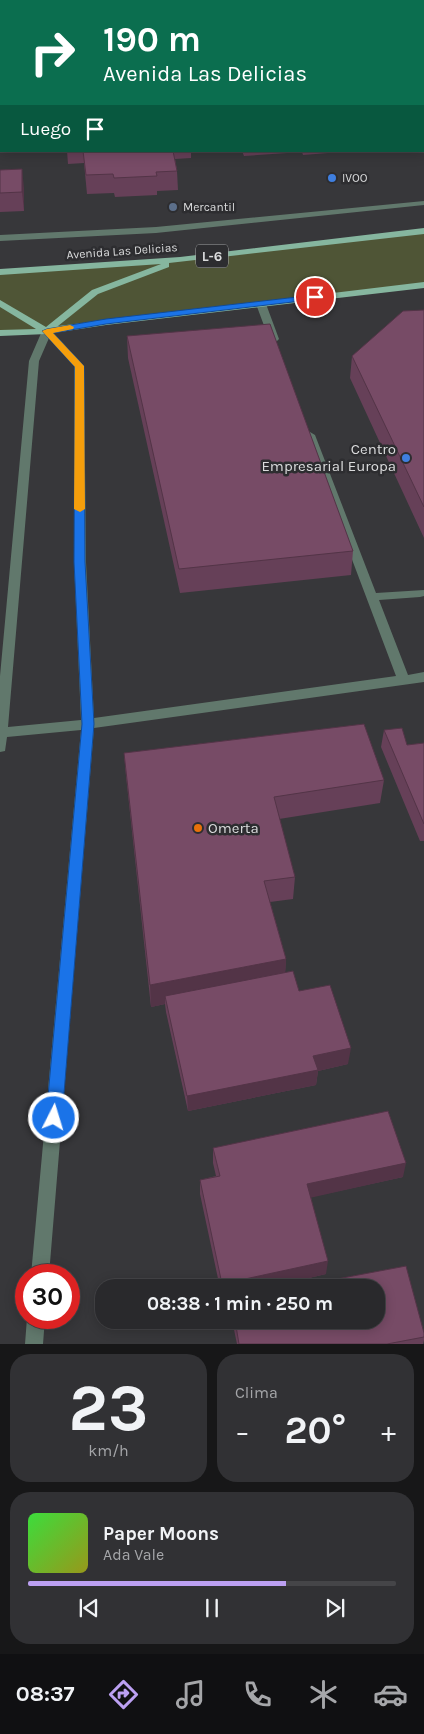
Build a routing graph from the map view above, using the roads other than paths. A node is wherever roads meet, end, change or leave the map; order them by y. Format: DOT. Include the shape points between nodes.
graph roads {
  1 [pos="424,203"];
  2 [pos="424,232"];
  3 [pos="0,238"];
  4 [pos="180,260"];
  5 [pos="0,272"];
  6 [pos="424,285"];
  7 [pos="0,303"];
  8 [pos="261,304"];
  9 [pos="47,331"];
  10 [pos="0,333"];
  11 [pos="278,349"];
  12 [pos="305,421"];
  13 [pos="420,593"];
  14 [pos="372,597"];
  15 [pos="424,677"];
  16 [pos="404,680"];
  17 [pos="88,724"];
  18 [pos="2,733"];
  19 [pos="0,747"];
  20 [pos="41,1264"];
  21 [pos="35,1329"];
  22 [pos="34,1344"];
  1 -- 3 [label="street" via="156,230"];
  2 -- 4 [label="main road, Avenida Las Delicias / L-6"];
  4 -- 5 [label="main road, Avenida Las Delicias / L-6"];
  4 -- 9 [label="main road" via="95,292"];
  6 -- 8 [label="main road"];
  7 -- 9 [label="main road"];
  8 -- 9 [label="main road"];
  8 -- 11 [label="street"];
  9 -- 10 [label="main road"];
  9 -- 17 [label="street" via="79,366 80,562"];
  9 -- 18 [label="street" via="34,361"];
  12 -- 14 [label="street"];
  13 -- 14 [label="street"];
  14 -- 16 [label="street"];
  15 -- 16 [label="street"];
  16 -- 17 [label="street"];
  17 -- 18 [label="street"];
  17 -- 20 [label="street"];
  18 -- 19 [label="street"];
  21 -- 22 [label="street"];
}
